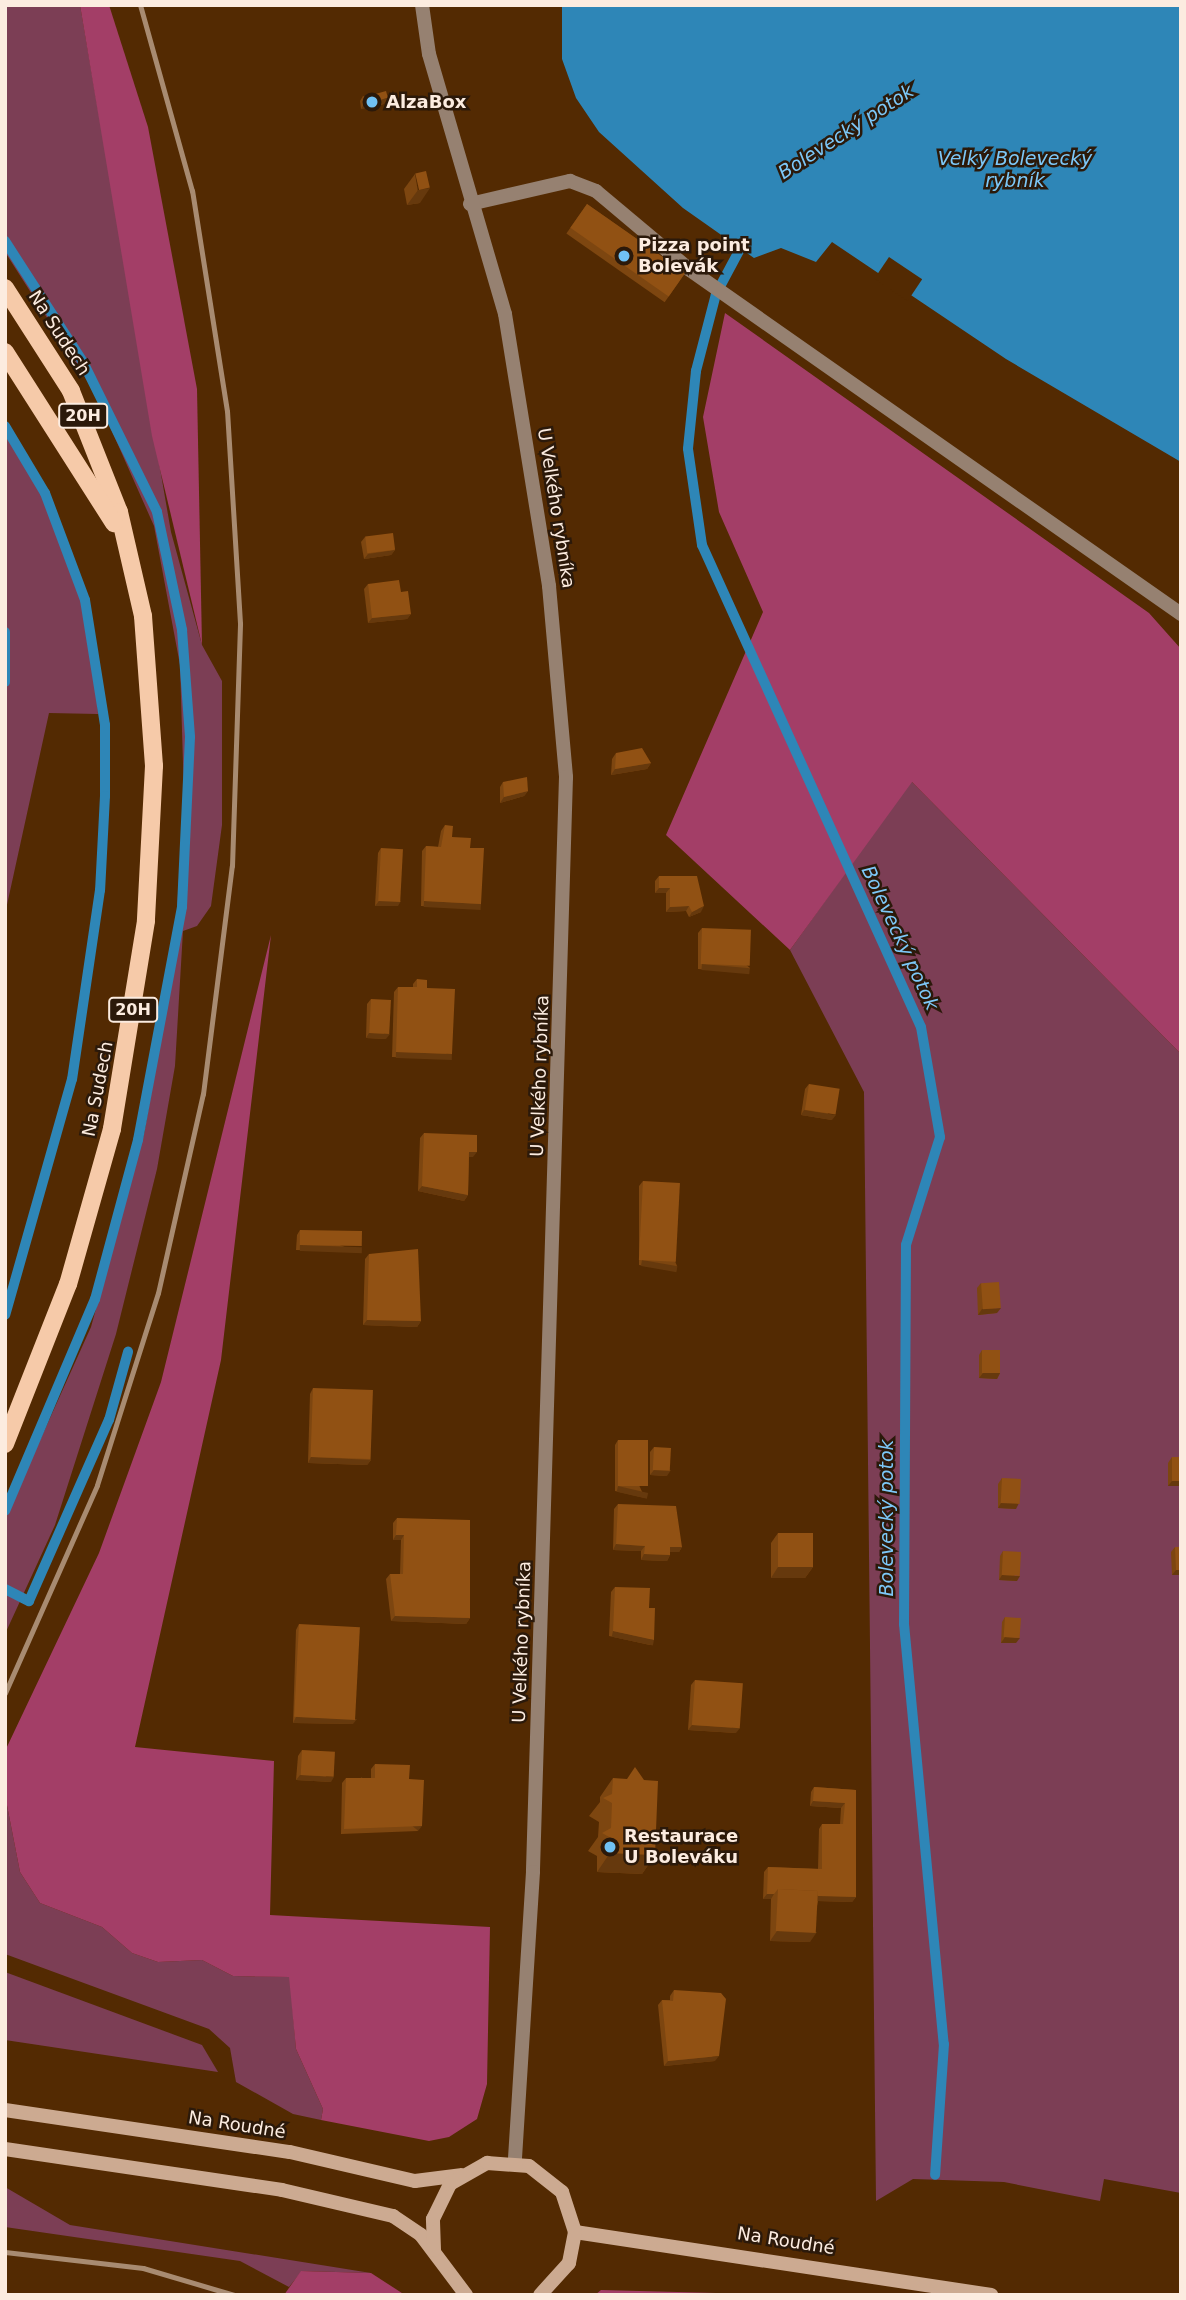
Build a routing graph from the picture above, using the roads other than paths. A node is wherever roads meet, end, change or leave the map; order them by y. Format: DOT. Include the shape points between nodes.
graph roads {
  1 [pos="422,5"];
  2 [pos="470,204"];
  3 [pos="5,288"];
  4 [pos="5,352"];
  5 [pos="130,559"];
  6 [pos="1181,614"];
  7 [pos="5,1444"];
  8 [pos="5,2110"];
  9 [pos="5,2149"];
  10 [pos="515,2162"];
  11 [pos="461,2175"];
  12 [pos="575,2232"];
  13 [pos="435,2255"];
  14 [pos="466,2295"];
  15 [pos="540,2295"];
  16 [pos="991,2295"];
  1 -- 2 [label="street, U Velkého rybníka"];
  2 -- 6 [label="street" via="570,181 596,191 690,270"];
  2 -- 10 [label="street, U Velkého rybníka" via="505,314 532,472 549,586 568,834 533,1883"];
  3 -- 5 [label="main road, Na Sudech / 20H" via="89,428"];
  4 -- 5 [label="main road, Na Sudech / 20H" via="93,482"];
  5 -- 7 [label="main road, Na Sudech / 20H" via="150,674 154,754 146,921 130,1034 88,1222"];
  8 -- 11 [label="main road, Na Roudné" via="290,2152 415,2181"];
  9 -- 13 [label="main road" via="351,2204 407,2223"];
  10 -- 11 [label="main road, Na Roudné" via="487,2163"];
  10 -- 12 [label="main road" via="553,2181 569,2204"];
  11 -- 13 [label="main road" via="437,2205"];
  12 -- 15 [label="main road" via="569,2263"];
  12 -- 16 [label="main road, Na Roudné"];
  13 -- 14 [label="main road"];
}
